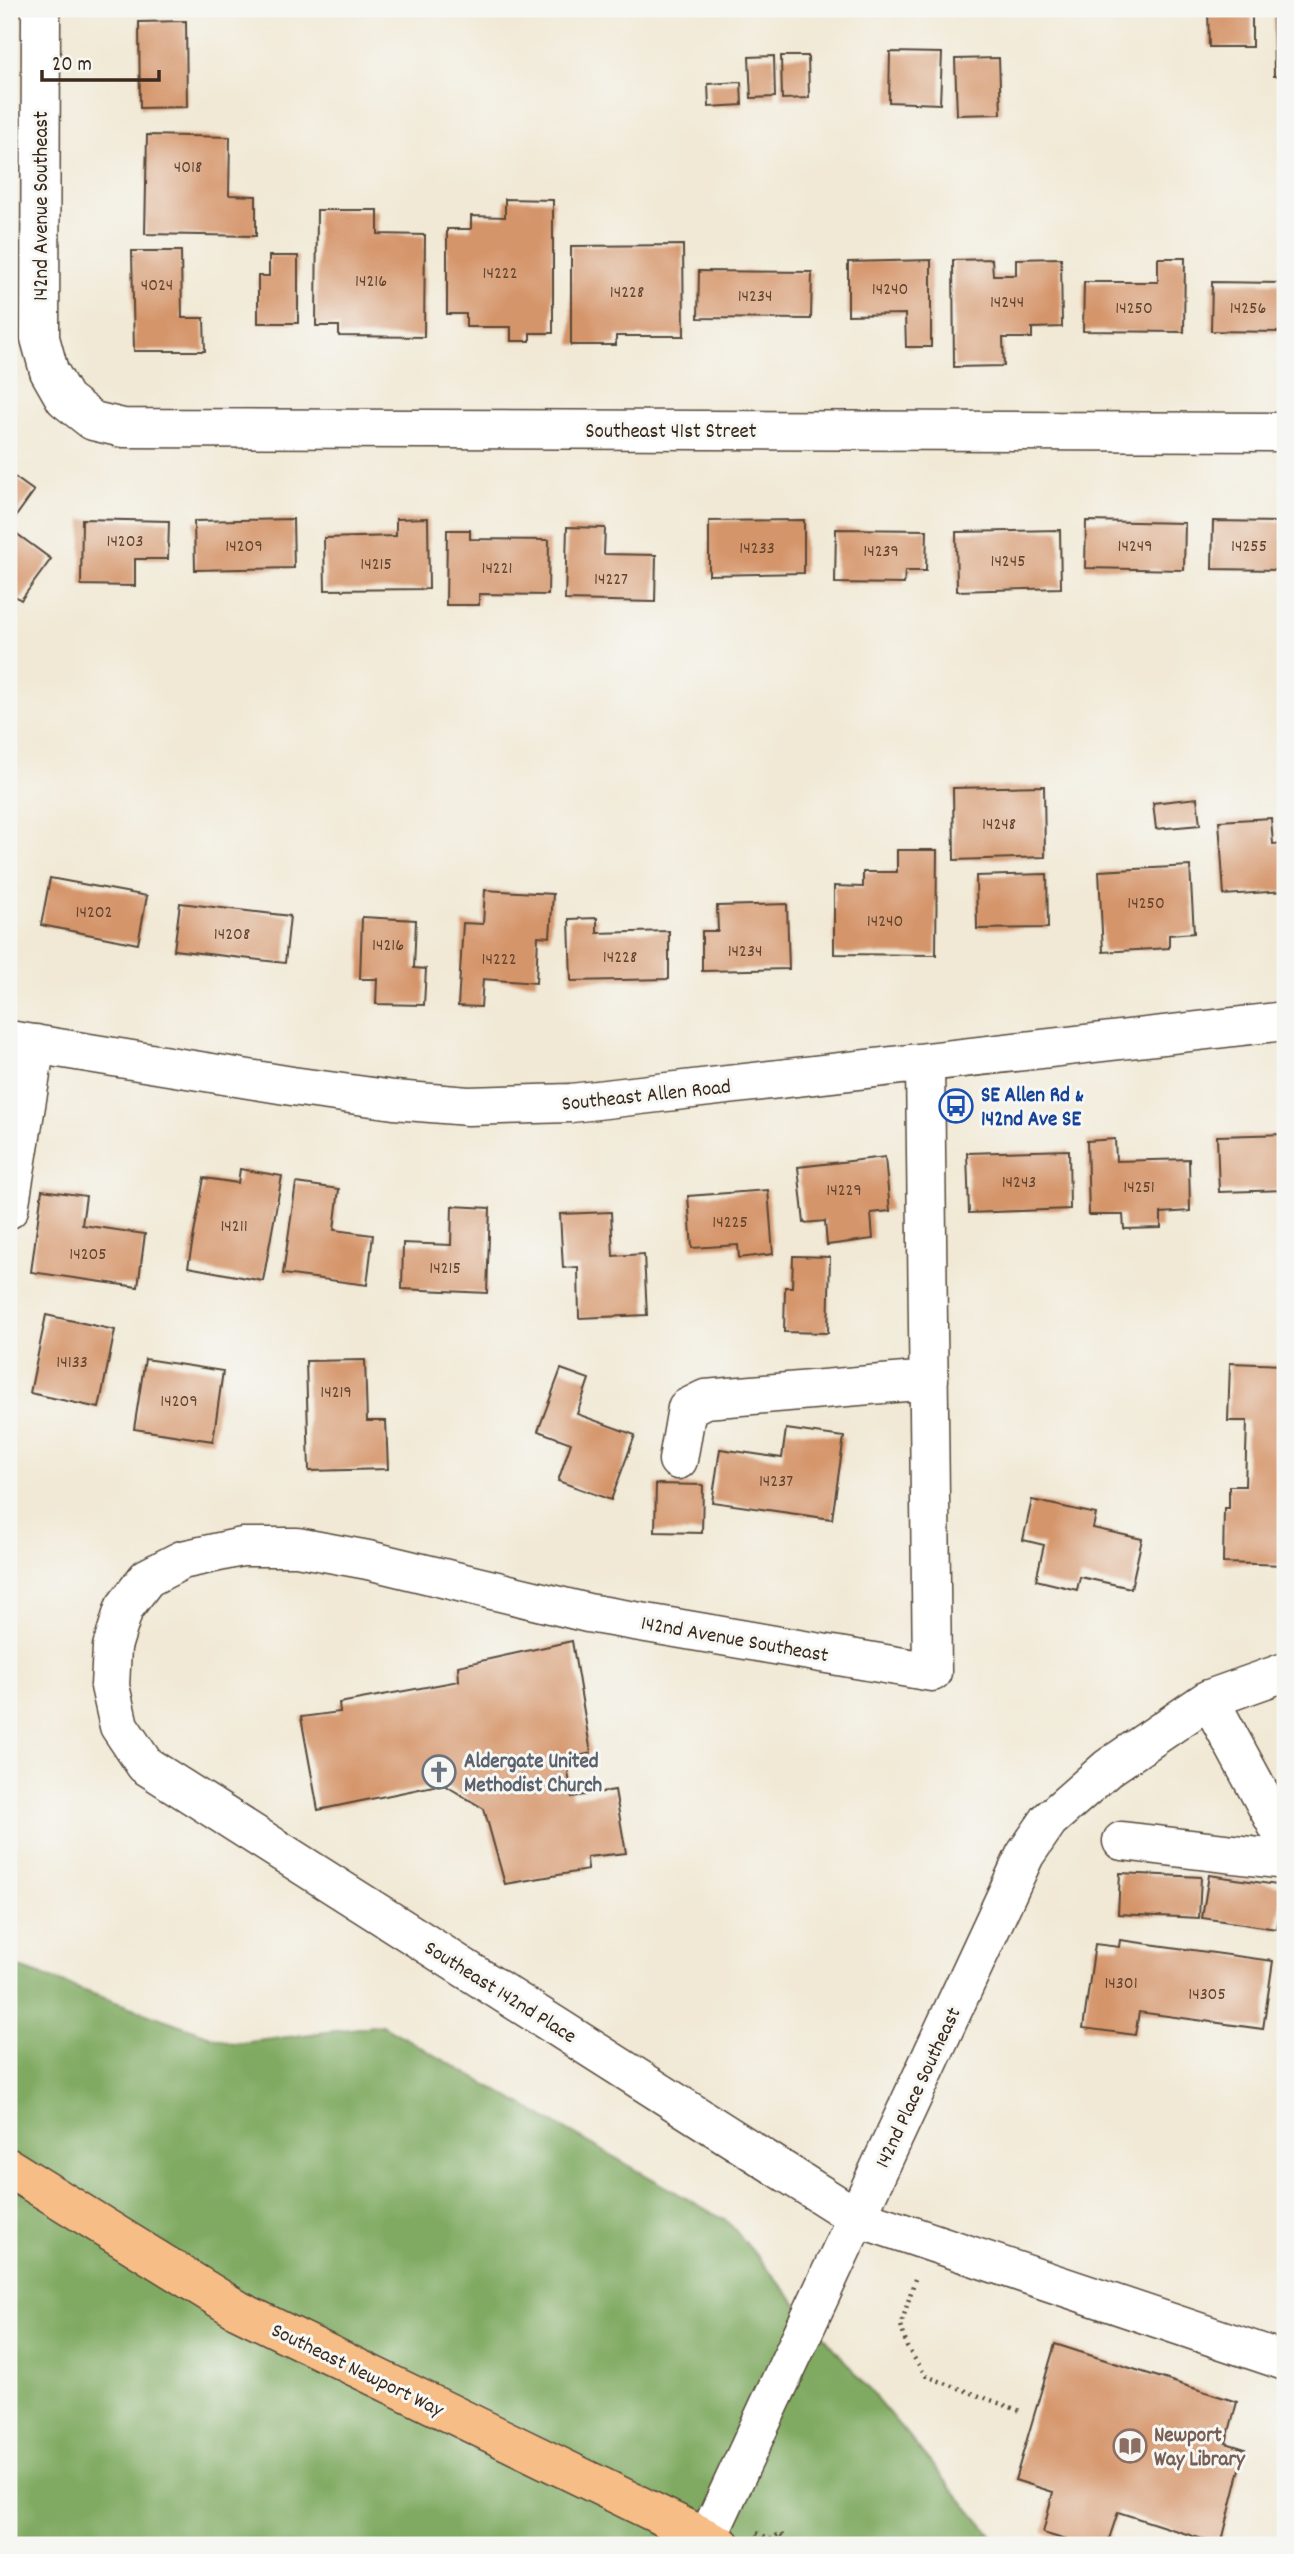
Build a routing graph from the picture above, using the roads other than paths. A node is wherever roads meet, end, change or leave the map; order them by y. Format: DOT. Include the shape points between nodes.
graph roads {
  1 [pos="41,9"];
  2 [pos="65,399"];
  3 [pos="1285,432"];
  4 [pos="1285,1021"];
  5 [pos="22,1042"];
  6 [pos="925,1064"];
  7 [pos="9,1209"];
  8 [pos="929,1380"];
  9 [pos="678,1460"];
  10 [pos="1285,1672"];
  11 [pos="1209,1699"];
  12 [pos="145,1765"];
  13 [pos="1285,1840"];
  14 [pos="1122,1841"];
  15 [pos="1285,1860"];
  16 [pos="9,2168"];
  17 [pos="856,2217"];
  18 [pos="1285,2361"];
  19 [pos="714,2542"];
  1 -- 2 [label="street, 142nd Avenue Southeast" via="40,338 49,371"];
  2 -- 3 [label="street, Southeast 41st Street" via="93,421 122,428"];
  4 -- 6 [label="street, Southeast Allen Road"];
  5 -- 6 [label="street, Southeast Allen Road" via="292,1086 468,1106 571,1103"];
  5 -- 7 [label="street"];
  6 -- 8 [label="street, 142nd Avenue Southeast"];
  8 -- 9 [label="street" via="705,1399 687,1408"];
  8 -- 12 [label="street, 142nd Avenue Southeast" via="932,1672 588,1613 309,1549 242,1547 182,1560 147,1578 124,1608 112,1647 110,1686 119,1726"];
  10 -- 11 [label="street, 142nd Place Southeast"];
  11 -- 13 [label="street"];
  11 -- 17 [label="street, 142nd Place Southeast" via="1108,1768 1049,1820 1031,1846"];
  12 -- 17 [label="street, Southeast 142nd Place"];
  14 -- 15 [label="street"];
  16 -- 19 [label="main road, Southeast Newport Way" via="238,2310"];
  17 -- 18 [label="street, Southeast 142nd Place"];
  17 -- 19 [label="street, 142nd Place Southeast"];
}
